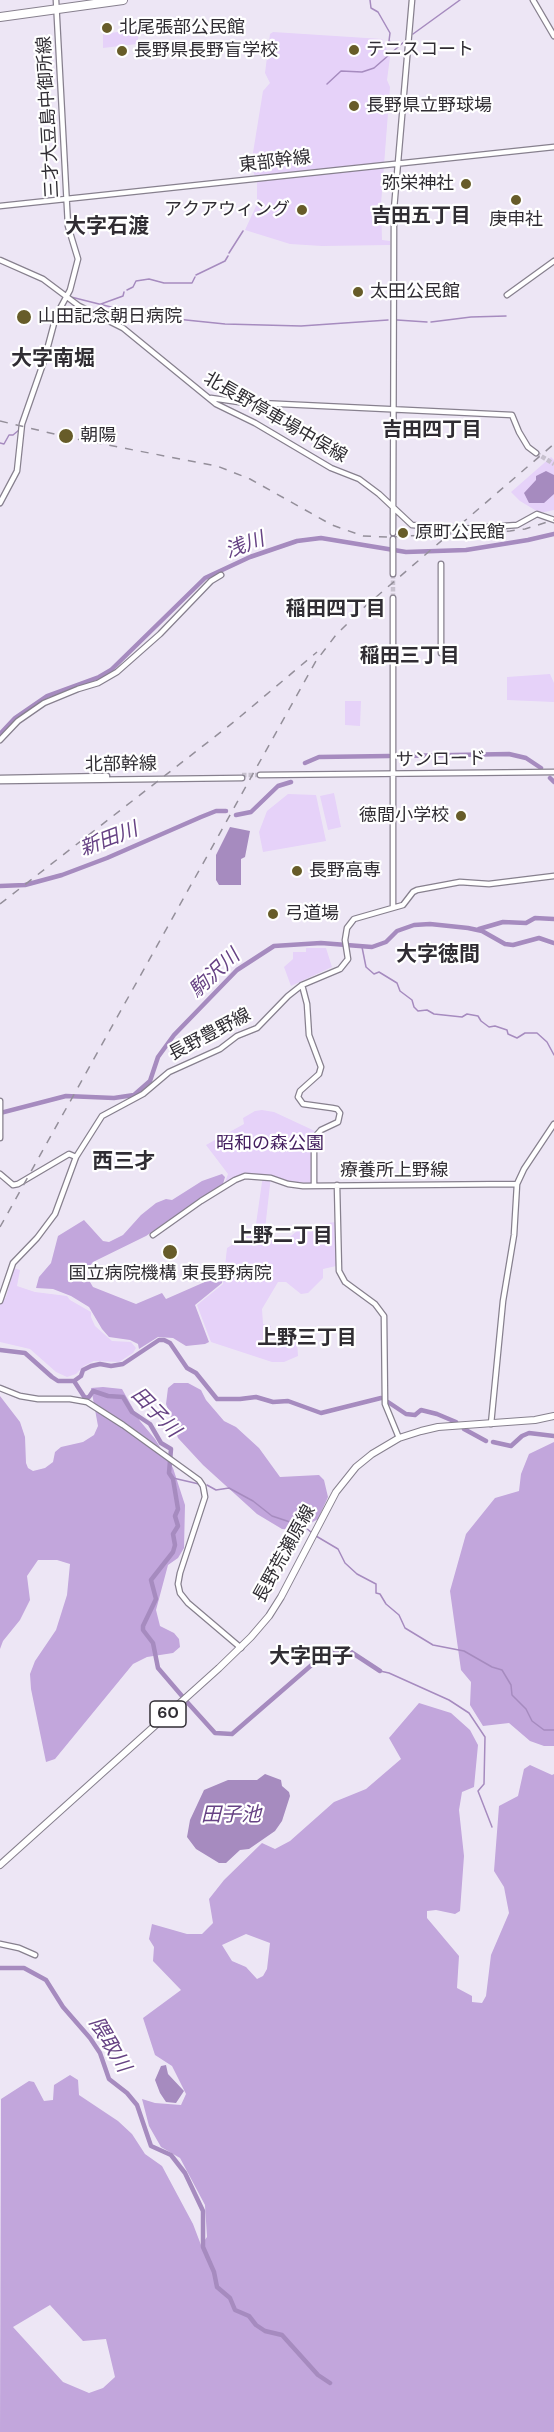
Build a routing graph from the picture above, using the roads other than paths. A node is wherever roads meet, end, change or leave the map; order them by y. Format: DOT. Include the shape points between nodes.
graph roads {
  1 [pos="123,0"];
  2 [pos="412,0"];
  3 [pos="533,0"];
  4 [pos="56,4"];
  5 [pos="0,17"];
  6 [pos="554,36"];
  7 [pos="554,147"];
  8 [pos="398,163"];
  9 [pos="67,198"];
  10 [pos="0,206"];
  11 [pos="0,260"];
  12 [pos="554,261"];
  13 [pos="507,295"];
  14 [pos="66,298"];
  15 [pos="208,397"];
  16 [pos="393,408"];
  17 [pos="536,453"];
  18 [pos="0,503"];
  19 [pos="393,507"];
  20 [pos="554,520"];
  21 [pos="393,533"];
  22 [pos="393,539"];
  23 [pos="441,564"];
  24 [pos="393,574"];
  25 [pos="221,575"];
  26 [pos="393,597"];
  27 [pos="441,652"];
  28 [pos="0,740"];
  29 [pos="554,772"];
  30 [pos="393,774"];
  31 [pos="242,776"];
  32 [pos="260,776"];
  33 [pos="0,779"];
  34 [pos="554,876"];
  35 [pos="393,907"];
  36 [pos="302,985"];
  37 [pos="0,1101"];
  38 [pos="1,1113"];
  39 [pos="554,1124"];
  40 [pos="0,1138"];
  41 [pos="76,1157"];
  42 [pos="0,1174"];
  43 [pos="517,1184"];
  44 [pos="314,1185"];
  45 [pos="337,1185"];
  46 [pos="153,1235"];
  47 [pos="0,1301"];
  48 [pos="0,1388"];
  49 [pos="554,1416"];
  50 [pos="491,1424"];
  51 [pos="399,1438"];
  52 [pos="241,1648"];
  53 [pos="0,1864"];
  54 [pos="0,1944"];
  55 [pos="35,1955"];
  1 -- 4 [label="highway"];
  2 -- 8 [label="street"];
  3 -- 6 [label="street"];
  4 -- 5 [label="highway"];
  4 -- 9 [label="street, 三才大豆島中御所線"];
  7 -- 8 [label="street, 東部幹線"];
  8 -- 9 [label="street, 東部幹線"];
  8 -- 16 [label="street"];
  9 -- 10 [label="street, 東部幹線"];
  9 -- 14 [label="street, 三才大豆島中御所線" via="68,226 78,255"];
  11 -- 14 [label="street, 北長野停車場中俣線" via="43,279"];
  12 -- 13 [label="street"];
  14 -- 15 [label="street, 北長野停車場中俣線" via="130,333"];
  14 -- 18 [label="street, 三才大豆島中御所線" via="56,316 22,424 17,471"];
  15 -- 16 [label="street" via="248,403"];
  15 -- 19 [label="street, 北長野停車場中俣線" via="331,468 359,479"];
  16 -- 17 [label="street" via="512,415 523,440"];
  16 -- 19 [label="street"];
  19 -- 20 [label="street, 北長野停車場中俣線, bridge" via="412,525 446,528 517,525 537,514"];
  19 -- 21 [label="street"];
  22 -- 24 [label="street"];
  23 -- 27 [label="street"];
  25 -- 28 [label="street" via="117,672 98,684 44,704 18,721"];
  26 -- 30 [label="street"];
  29 -- 30 [label="street, サンロード"];
  30 -- 32 [label="street, サンロード"];
  30 -- 35 [label="street"];
  31 -- 33 [label="street, 北部幹線"];
  34 -- 35 [label="street, 長野豊野線" via="487,884 460,882 417,890 403,905"];
  35 -- 36 [label="street, 長野豊野線" via="354,919 349,924 345,944 348,959 340,969"];
  36 -- 41 [label="street, 長野豊野線" via="257,1028 169,1072 143,1094 102,1116"];
  36 -- 44 [label="street" via="309,1035 321,1067 298,1097 303,1104 340,1113 338,1122 314,1138"];
  37 -- 38 [label="street"];
  38 -- 40 [label="street"];
  39 -- 43 [label="street"];
  41 -- 42 [label="street" via="69,1154 18,1184 13,1185"];
  41 -- 47 [label="street, 長野豊野線" via="55,1214 13,1263"];
  43 -- 45 [label="street, 療養所上野線"];
  43 -- 50 [label="street"];
  44 -- 45 [label="street, 療養所上野線"];
  44 -- 46 [label="street, 療養所上野線" via="295,1186 271,1178 245,1176"];
  45 -- 51 [label="street" via="339,1271 345,1282 375,1304 384,1316 385,1404"];
  48 -- 52 [label="street" via="38,1400 87,1402 199,1480 205,1492 203,1506 180,1573 180,1593"];
  49 -- 50 [label="main road, 長野荒瀬原線 / 60"];
  50 -- 51 [label="main road, 長野荒瀬原線 / 60" via="438,1427"];
  51 -- 52 [label="main road, 長野荒瀬原線 / 60" via="356,1467 336,1492 269,1616"];
  52 -- 53 [label="main road, 長野荒瀬原線 / 60"];
  54 -- 55 [label="street"];
}
